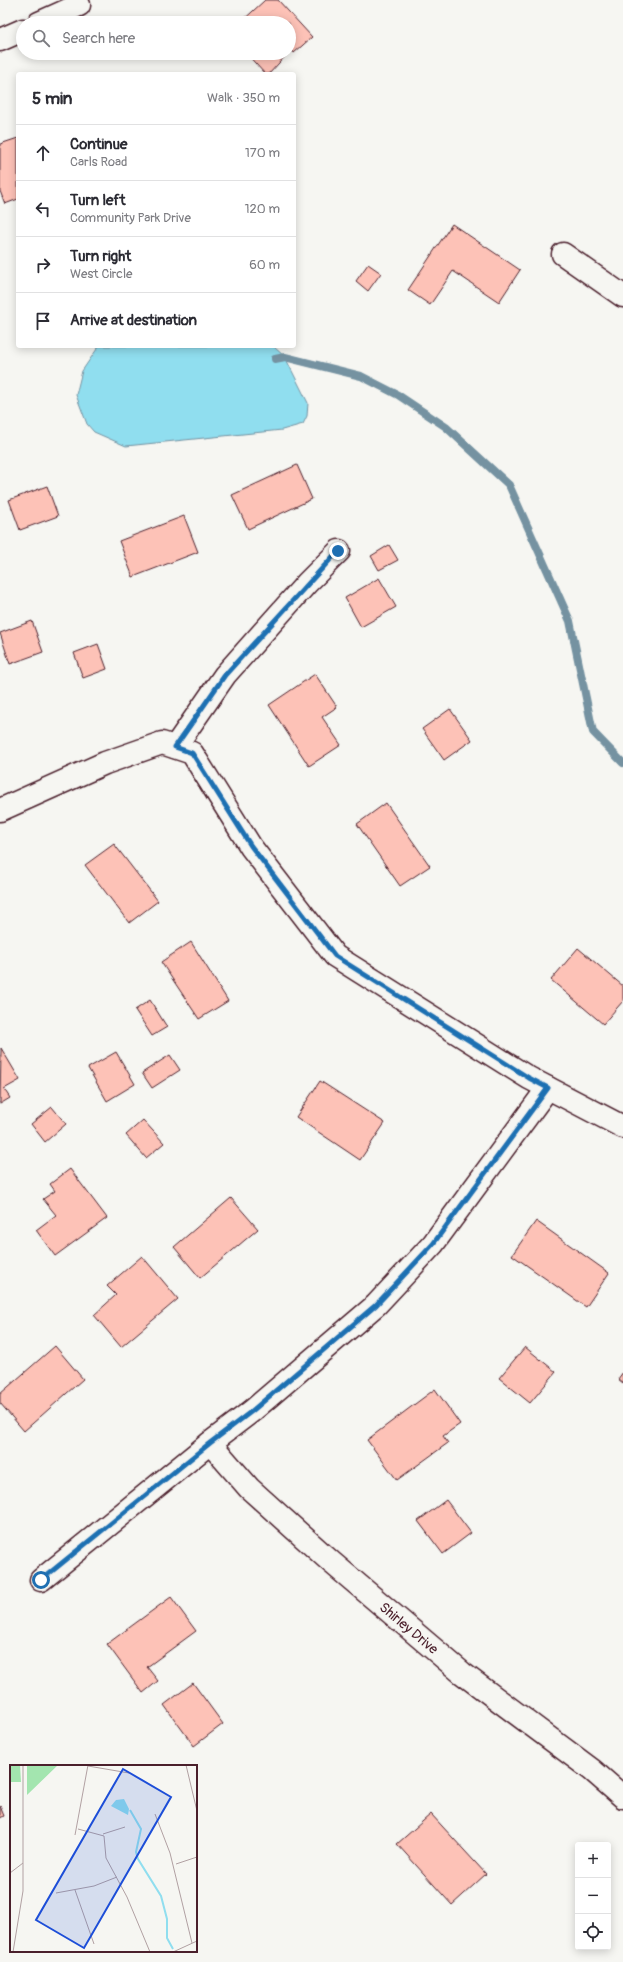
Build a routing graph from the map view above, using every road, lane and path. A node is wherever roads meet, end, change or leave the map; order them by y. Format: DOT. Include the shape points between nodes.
graph roads {
  1 [pos="79,5"];
  2 [pos="54,16"];
  3 [pos="16,33"];
  4 [pos="0,40"];
  5 [pos="562,254"];
  6 [pos="623,296"];
  7 [pos="338,551"];
  8 [pos="175,747"];
  9 [pos="0,810"];
  10 [pos="548,1088"];
  11 [pos="623,1127"];
  12 [pos="210,1443"];
  13 [pos="41,1580"];
  14 [pos="623,1797"];
  1 -- 2 [label="street"];
  3 -- 4 [label="street"];
  5 -- 6 [label="street"];
  7 -- 8 [label="street" via="225,675"];
  8 -- 9 [label="street" via="162,743 105,762"];
  8 -- 10 [label="street" via="192,753 251,846 335,956"];
  10 -- 11 [label="street"];
  10 -- 12 [label="street" via="433,1244 376,1305 252,1411"];
  12 -- 13 [label="street"];
  12 -- 14 [label="street, Shirley Drive" via="249,1488 330,1561 462,1674 592,1770"];
}
